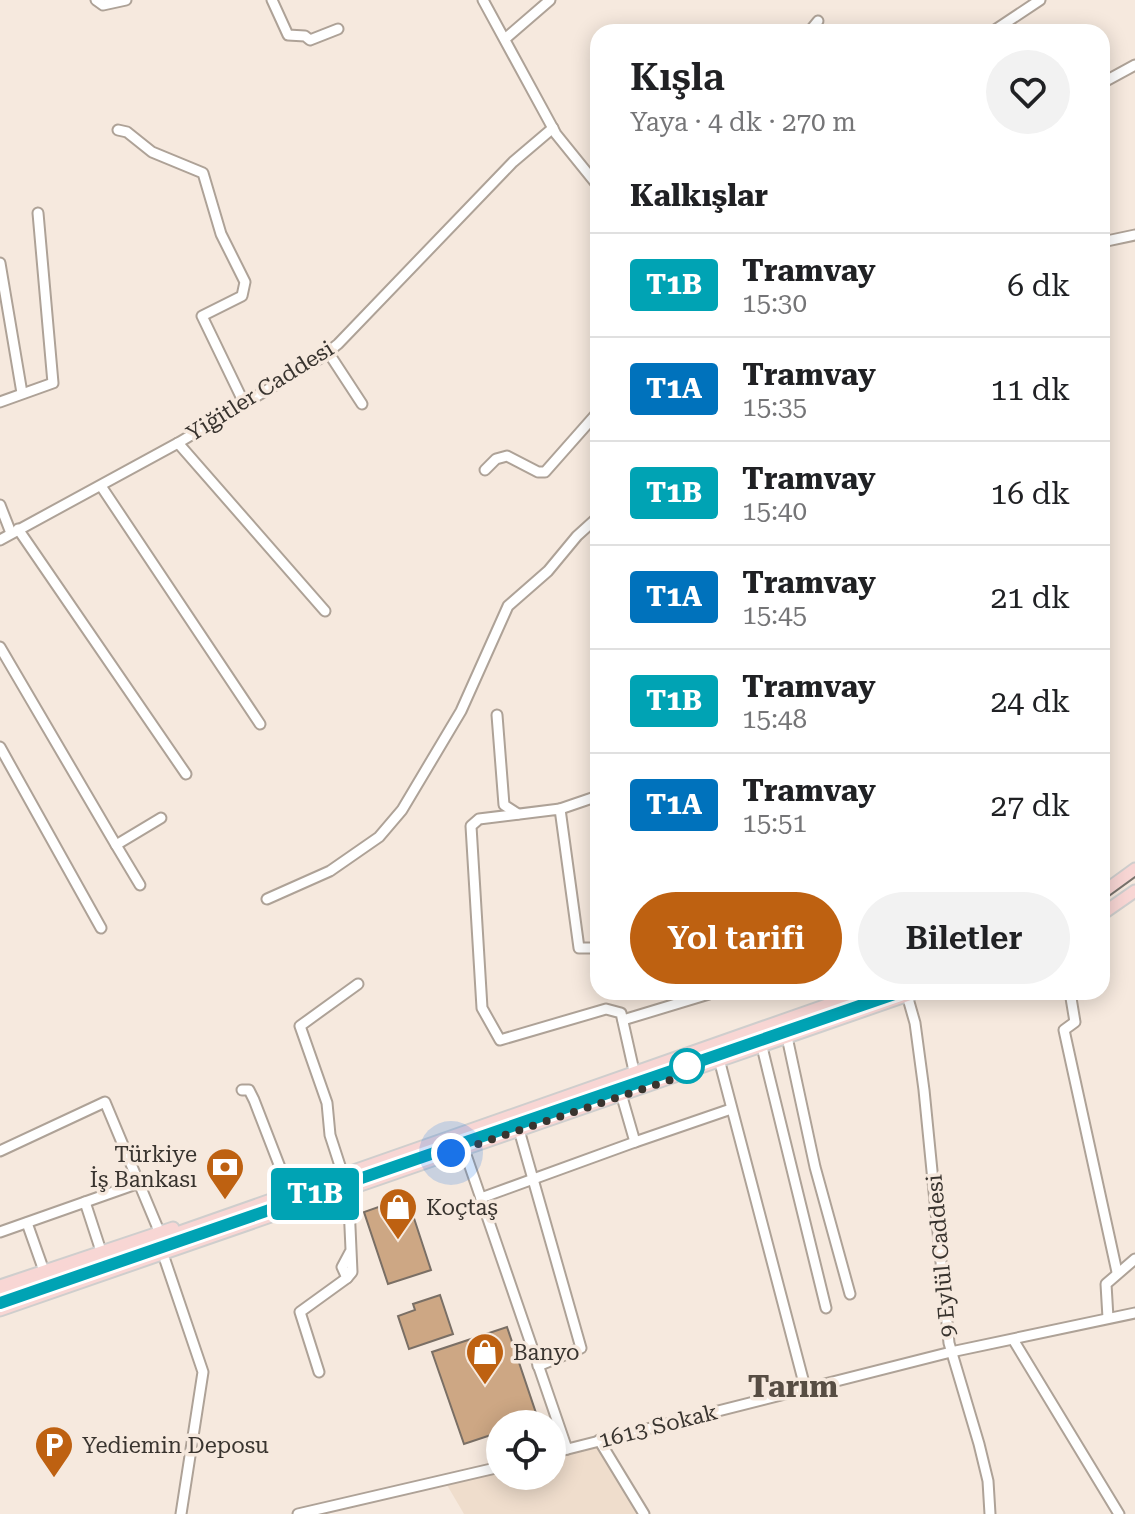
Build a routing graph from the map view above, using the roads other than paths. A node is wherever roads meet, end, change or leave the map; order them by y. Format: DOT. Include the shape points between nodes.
graph roads {
  1 [pos="96,0"];
  2 [pos="126,0"];
  3 [pos="272,0"];
  4 [pos="483,0"];
  5 [pos="550,0"];
  6 [pos="1040,0"];
  7 [pos="818,21"];
  8 [pos="816,24"];
  9 [pos="1004,24"];
  10 [pos="338,29"];
  11 [pos="506,38"];
  12 [pos="1135,65"];
  13 [pos="1110,79"];
  14 [pos="553,128"];
  15 [pos="118,130"];
  16 [pos="590,176"];
  17 [pos="38,213"];
  18 [pos="1135,235"];
  19 [pos="1110,240"];
  20 [pos="0,263"];
  21 [pos="328,352"];
  22 [pos="22,393"];
  23 [pos="0,402"];
  24 [pos="244,403"];
  25 [pos="362,404"];
  26 [pos="590,421"];
  27 [pos="178,443"];
  28 [pos="485,470"];
  29 [pos="101,486"];
  30 [pos="0,505"];
  31 [pos="590,525"];
  32 [pos="15,531"];
  33 [pos="0,540"];
  34 [pos="325,611"];
  35 [pos="0,647"];
  36 [pos="497,715"];
  37 [pos="260,724"];
  38 [pos="0,747"];
  39 [pos="186,774"];
  40 [pos="590,799"];
  41 [pos="560,809"];
  42 [pos="518,814"];
  43 [pos="161,818"];
  44 [pos="116,845"];
  45 [pos="1135,869"];
  46 [pos="140,885"];
  47 [pos="1110,887"];
  48 [pos="1135,891"];
  49 [pos="267,899"];
  50 [pos="1110,908"];
  51 [pos="101,928"];
  52 [pos="590,949"];
  53 [pos="358,984"];
  54 [pos="689,1000"];
  55 [pos="841,1000"];
  56 [pos="895,1000"];
  57 [pos="913,1000"];
  58 [pos="1071,1000"];
  59 [pos="623,1020"];
  60 [pos="787,1037"];
  61 [pos="762,1047"];
  62 [pos="720,1063"];
  63 [pos="634,1071"];
  64 [pos="242,1090"];
  65 [pos="622,1097"];
  66 [pos="731,1109"];
  67 [pos="519,1130"];
  68 [pos="635,1142"];
  69 [pos="464,1149"];
  70 [pos="0,1151"];
  71 [pos="343,1175"];
  72 [pos="533,1180"];
  73 [pos="139,1183"];
  74 [pos="344,1191"];
  75 [pos="290,1193"];
  76 [pos="481,1198"];
  77 [pos="85,1202"];
  78 [pos="209,1222"];
  79 [pos="27,1223"];
  80 [pos="159,1231"];
  81 [pos="0,1232"];
  82 [pos="216,1236"];
  83 [pos="101,1251"];
  84 [pos="1135,1259"];
  85 [pos="165,1260"];
  86 [pos="44,1271"];
  87 [pos="1117,1272"];
  88 [pos="0,1286"];
  89 [pos="850,1294"];
  90 [pos="0,1295"];
  91 [pos="826,1308"];
  92 [pos="0,1310"];
  93 [pos="1135,1313"];
  94 [pos="0,1317"];
  95 [pos="1108,1318"];
  96 [pos="1014,1341"];
  97 [pos="951,1352"];
  98 [pos="538,1366"];
  99 [pos="319,1372"];
  100 [pos="805,1387"];
  101 [pos="599,1440"];
  102 [pos="567,1449"];
  103 [pos="486,1470"];
  104 [pos="181,1514"];
  105 [pos="298,1514"];
  106 [pos="644,1514"];
  107 [pos="990,1514"];
  108 [pos="1119,1514"];
  1 -- 2 [label="street" via="103,5"];
  3 -- 10 [label="street" via="288,35 310,40"];
  4 -- 11 [label="street"];
  5 -- 11 [label="street"];
  6 -- 9 [label="street"];
  7 -- 8 [label="street"];
  11 -- 14 [label="street"];
  12 -- 13 [label="street"];
  14 -- 16 [label="street"];
  14 -- 21 [label="street, Yiğitler Caddesi" via="513,162"];
  15 -- 24 [label="street" via="152,152 203,173 221,234 245,282 242,296 202,316"];
  17 -- 22 [label="street" via="53,383"];
  18 -- 19 [label="street"];
  20 -- 22 [label="street"];
  21 -- 24 [label="street, Yiğitler Caddesi"];
  21 -- 25 [label="street"];
  22 -- 23 [label="street"];
  24 -- 27 [label="street, Yiğitler Caddesi"];
  26 -- 28 [label="street" via="545,472 507,456"];
  27 -- 29 [label="street, Yiğitler Caddesi"];
  27 -- 34 [label="street"];
  29 -- 32 [label="street, Yiğitler Caddesi"];
  29 -- 37 [label="street"];
  30 -- 32 [label="street"];
  31 -- 49 [label="street" via="508,606 456,719 402,810 379,837 330,871"];
  32 -- 33 [label="street, Yiğitler Caddesi"];
  32 -- 39 [label="street"];
  35 -- 44 [label="street"];
  36 -- 42 [label="street" via="504,805"];
  38 -- 51 [label="street"];
  40 -- 41 [label="street"];
  41 -- 42 [label="street"];
  41 -- 52 [label="street" via="579,948"];
  42 -- 59 [label="street" via="479,819 471,826 482,1008 500,1040 606,1009 621,1013"];
  43 -- 44 [label="street"];
  44 -- 46 [label="street"];
  45 -- 47 [label="main road"];
  48 -- 50 [label="main road"];
  53 -- 71 [label="street" via="300,1026 327,1103 330,1135"];
  54 -- 59 [label="street"];
  55 -- 63 [label="main road"];
  56 -- 60 [label="main road"];
  57 -- 97 [label="street, 9 Eylül Caddesi"];
  58 -- 87 [label="street" via="1075,1022 1064,1030"];
  59 -- 63 [label="street"];
  60 -- 61 [label="main road"];
  60 -- 89 [label="street"];
  61 -- 62 [label="main road"];
  61 -- 91 [label="street"];
  62 -- 65 [label="main road"];
  62 -- 66 [label="street"];
  63 -- 71 [label="main road"];
  64 -- 75 [label="street" via="249,1090 254,1100"];
  65 -- 67 [label="main road"];
  65 -- 68 [label="street"];
  66 -- 68 [label="street"];
  66 -- 100 [label="street"];
  67 -- 69 [label="main road"];
  67 -- 72 [label="street"];
  68 -- 72 [label="street"];
  69 -- 74 [label="main road"];
  69 -- 76 [label="street"];
  70 -- 73 [label="street" via="105,1102"];
  71 -- 75 [label="main road"];
  72 -- 76 [label="street"];
  72 -- 98 [label="street" via="581,1348"];
  73 -- 77 [label="street"];
  73 -- 80 [label="street"];
  74 -- 82 [label="main road"];
  74 -- 99 [label="street" via="350,1252 342,1267 347,1278 300,1312"];
  75 -- 78 [label="main road"];
  76 -- 98 [label="street"];
  77 -- 79 [label="street"];
  77 -- 83 [label="street"];
  78 -- 80 [label="main road"];
  78 -- 90 [label="main road"];
  79 -- 81 [label="street"];
  79 -- 86 [label="street"];
  80 -- 83 [label="main road"];
  82 -- 85 [label="main road"];
  82 -- 92 [label="main road"];
  83 -- 86 [label="main road"];
  84 -- 87 [label="street"];
  85 -- 94 [label="main road"];
  85 -- 104 [label="street" via="203,1372"];
  86 -- 88 [label="main road"];
  87 -- 95 [label="street" via="1106,1284"];
  93 -- 95 [label="street, 1613 Sokak"];
  95 -- 96 [label="street, 1613 Sokak"];
  96 -- 97 [label="street, 1613 Sokak"];
  96 -- 108 [label="street"];
  97 -- 100 [label="street, 1613 Sokak"];
  97 -- 107 [label="street, 9 Eylül Caddesi" via="988,1481"];
  98 -- 102 [label="street"];
  100 -- 101 [label="street, 1613 Sokak"];
  101 -- 102 [label="street, 1613 Sokak"];
  101 -- 106 [label="street"];
  103 -- 105 [label="street"];
}
